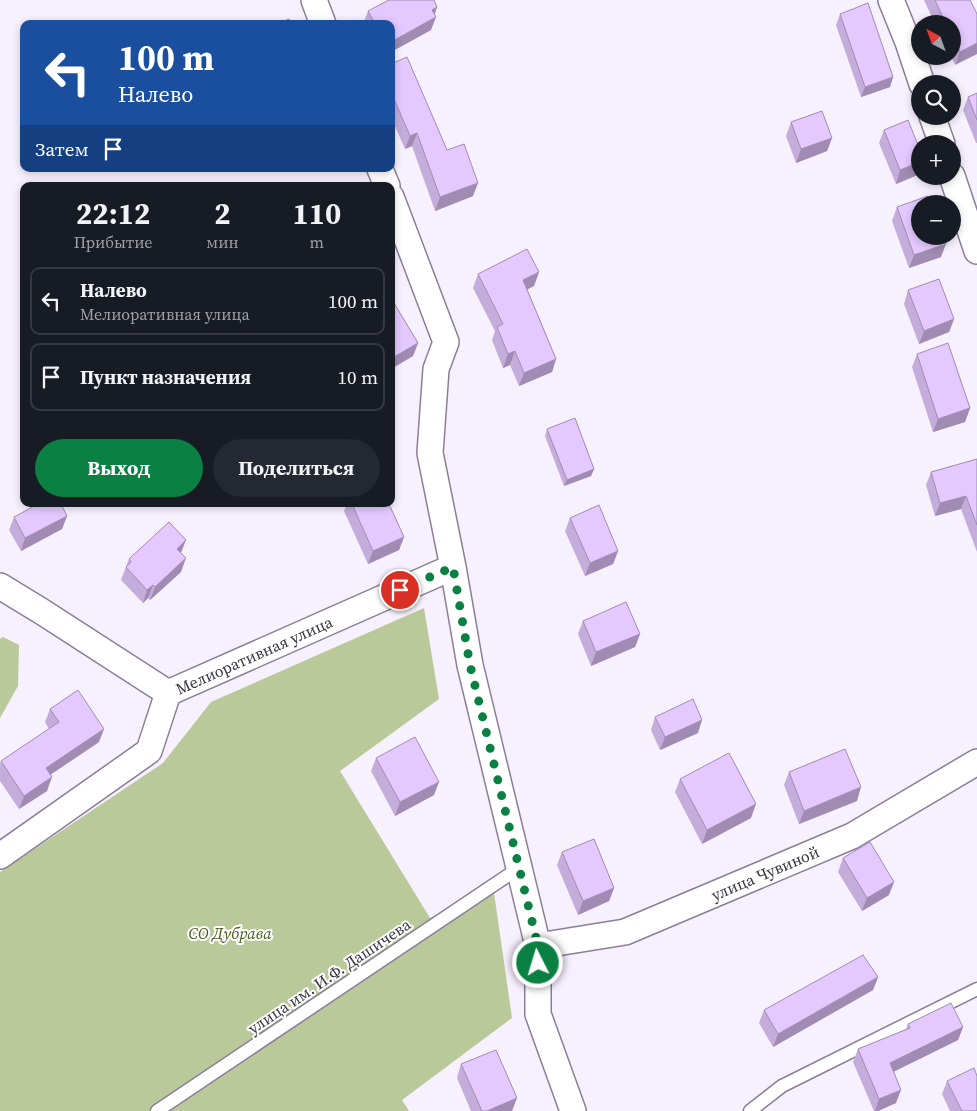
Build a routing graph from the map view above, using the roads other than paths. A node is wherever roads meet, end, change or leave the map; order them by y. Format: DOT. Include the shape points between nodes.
graph roads {
  1 [pos="314,0"];
  2 [pos="891,0"];
  3 [pos="322,20"];
  4 [pos="919,75"];
  5 [pos="955,185"];
  6 [pos="395,208"];
  7 [pos="977,251"];
  8 [pos="453,567"];
  9 [pos="0,586"];
  10 [pos="168,693"];
  11 [pos="977,762"];
  12 [pos="0,856"];
  13 [pos="519,868"];
  14 [pos="538,946"];
  15 [pos="977,989"];
  16 [pos="157,1111"];
  17 [pos="573,1111"];
  18 [pos="750,1111"];
  1 -- 3 [label="street"];
  2 -- 4 [label="street"];
  5 -- 7 [label="street"];
  6 -- 8 [label="street" via="446,342 436,369 430,453"];
  8 -- 10 [label="street, Мелиоративная улица"];
  8 -- 13 [label="street" via="470,665"];
  9 -- 10 [label="street"];
  10 -- 12 [label="street, Мелиоративная улица" via="149,752"];
  11 -- 14 [label="street, улица Чувиной" via="852,836 625,932"];
  13 -- 14 [label="street"];
  13 -- 16 [label="lane, улица им. И.Ф. Дашичева"];
  14 -- 17 [label="street" via="538,1014"];
  15 -- 18 [label="lane" via="782,1086"];
}
